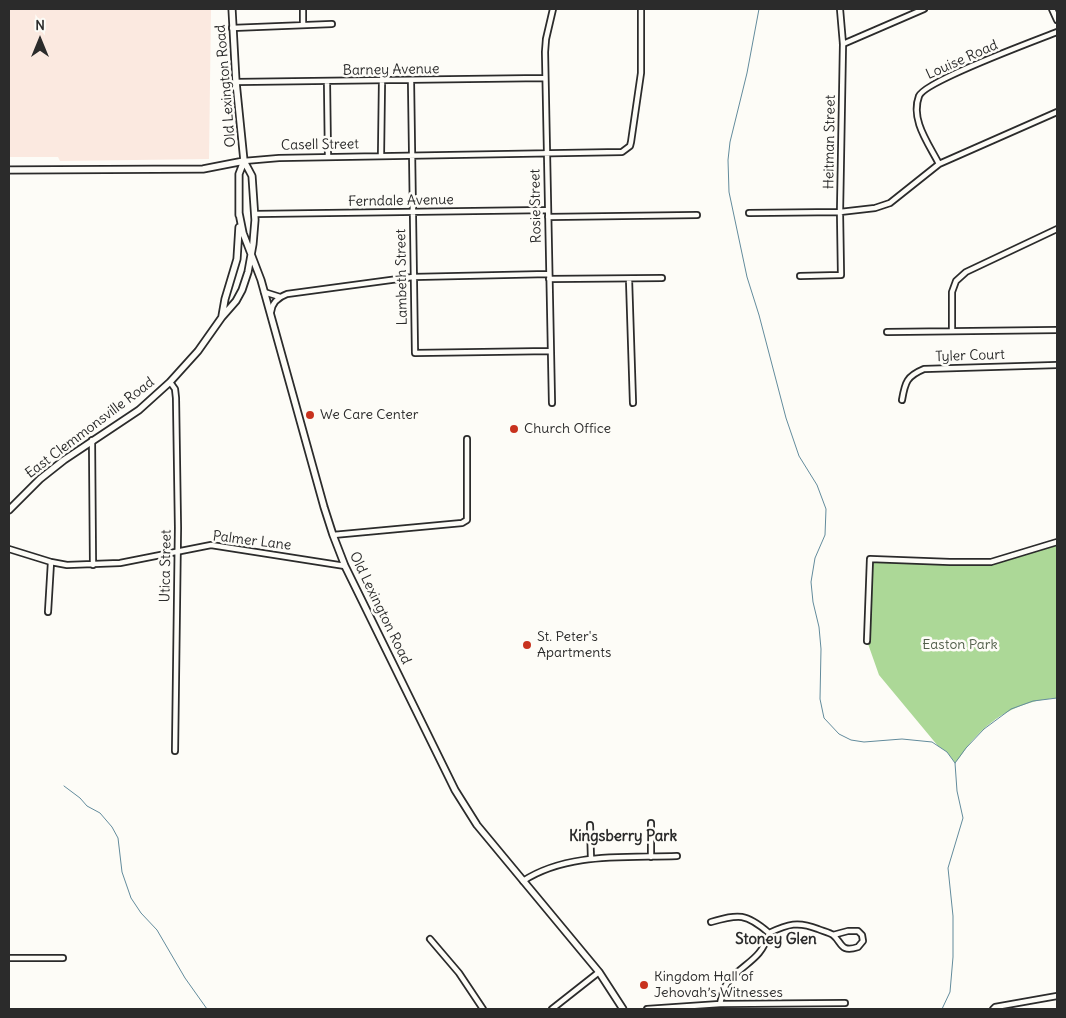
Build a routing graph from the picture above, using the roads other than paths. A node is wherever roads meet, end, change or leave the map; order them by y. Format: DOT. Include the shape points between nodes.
graph roads {
  1 [pos="232,9"];
  2 [pos="303,9"];
  3 [pos="553,9"];
  4 [pos="641,9"];
  5 [pos="840,9"];
  6 [pos="924,9"];
  7 [pos="1052,9"];
  8 [pos="1057,20"];
  9 [pos="303,24"];
  10 [pos="332,24"];
  11 [pos="232,28"];
  12 [pos="1057,32"];
  13 [pos="843,44"];
  14 [pos="546,78"];
  15 [pos="382,81"];
  16 [pos="411,81"];
  17 [pos="236,82"];
  18 [pos="327,82"];
  19 [pos="1057,112"];
  20 [pos="546,154"];
  21 [pos="412,155"];
  22 [pos="381,156"];
  23 [pos="328,157"];
  24 [pos="244,161"];
  25 [pos="939,164"];
  26 [pos="9,170"];
  27 [pos="548,210"];
  28 [pos="412,212"];
  29 [pos="840,212"];
  30 [pos="240,213"];
  31 [pos="749,213"];
  32 [pos="255,214"];
  33 [pos="696,215"];
  34 [pos="548,217"];
  35 [pos="1057,229"];
  36 [pos="251,254"];
  37 [pos="800,276"];
  38 [pos="413,277"];
  39 [pos="549,277"];
  40 [pos="662,278"];
  41 [pos="630,279"];
  42 [pos="264,292"];
  43 [pos="280,297"];
  44 [pos="270,315"];
  45 [pos="222,317"];
  46 [pos="1057,330"];
  47 [pos="952,331"];
  48 [pos="888,332"];
  49 [pos="551,351"];
  50 [pos="1057,365"];
  51 [pos="170,382"];
  52 [pos="902,400"];
  53 [pos="552,403"];
  54 [pos="633,403"];
  55 [pos="92,440"];
  56 [pos="467,440"];
  57 [pos="9,510"];
  58 [pos="333,535"];
  59 [pos="1057,542"];
  60 [pos="9,549"];
  61 [pos="178,552"];
  62 [pos="51,562"];
  63 [pos="93,564"];
  64 [pos="345,566"];
  65 [pos="48,612"];
  66 [pos="867,641"];
  67 [pos="175,751"];
  68 [pos="651,824"];
  69 [pos="590,825"];
  70 [pos="677,856"];
  71 [pos="650,857"];
  72 [pos="592,859"];
  73 [pos="523,881"];
  74 [pos="712,922"];
  75 [pos="769,934"];
  76 [pos="834,935"];
  77 [pos="430,939"];
  78 [pos="9,958"];
  79 [pos="64,958"];
  80 [pos="599,972"];
  81 [pos="1057,996"];
  82 [pos="845,1002"];
  83 [pos="720,1004"];
  84 [pos="994,1008"];
  85 [pos="483,1009"];
  86 [pos="552,1009"];
  87 [pos="623,1009"];
  88 [pos="647,1009"];
  1 -- 11 [label="street, Old Lexington Road"];
  2 -- 9 [label="street"];
  3 -- 14 [label="street, Rosie Street" via="546,39"];
  4 -- 20 [label="street, Casell Street" via="641,73 630,146 622,152"];
  5 -- 13 [label="street, Heitman Street"];
  6 -- 13 [label="street"];
  7 -- 8 [label="street"];
  9 -- 10 [label="street"];
  9 -- 11 [label="street"];
  11 -- 17 [label="street, Old Lexington Road"];
  12 -- 25 [label="street, Louise Road" via="937,82 920,94 917,117"];
  13 -- 29 [label="street, Heitman Street"];
  14 -- 16 [label="street, Barney Avenue"];
  14 -- 20 [label="street, Rosie Street"];
  15 -- 16 [label="street, Barney Avenue"];
  15 -- 18 [label="street, Barney Avenue"];
  15 -- 22 [label="street"];
  16 -- 21 [label="street, Lambeth Street"];
  17 -- 18 [label="street, Barney Avenue"];
  17 -- 24 [label="street, Old Lexington Road"];
  18 -- 23 [label="street"];
  19 -- 25 [label="street"];
  20 -- 21 [label="street, Casell Street"];
  20 -- 27 [label="street, Rosie Street"];
  21 -- 22 [label="street, Casell Street"];
  21 -- 28 [label="street, Lambeth Street"];
  22 -- 23 [label="street, Casell Street"];
  23 -- 24 [label="street, Casell Street"];
  24 -- 26 [label="street, Casell Street" via="203,169"];
  24 -- 30 [label="street, Old Lexington Road" via="239,174"];
  24 -- 32 [label="street, Old Lexington Road" via="252,176"];
  25 -- 29 [label="street" via="890,203"];
  27 -- 28 [label="street, Ferndale Avenue"];
  27 -- 34 [label="street, Rosie Street"];
  28 -- 32 [label="street, Ferndale Avenue"];
  28 -- 38 [label="street, Lambeth Street"];
  29 -- 31 [label="street"];
  29 -- 37 [label="street, Heitman Street" via="841,275"];
  30 -- 36 [label="street"];
  30 -- 45 [label="street, East Clemmonsville Road" via="237,259"];
  32 -- 36 [label="street, Old Lexington Road"];
  33 -- 34 [label="street"];
  34 -- 39 [label="street, Rosie Street"];
  35 -- 47 [label="street" via="966,272 956,281 952,292"];
  36 -- 42 [label="street, Old Lexington Road"];
  36 -- 45 [label="street, East Clemmonsville Road" via="242,290"];
  38 -- 39 [label="street"];
  38 -- 43 [label="street"];
  38 -- 49 [label="street, Lambeth Street" via="415,354"];
  39 -- 41 [label="street"];
  39 -- 49 [label="street, Rosie Street"];
  40 -- 41 [label="street"];
  41 -- 54 [label="street"];
  42 -- 43 [label="street"];
  42 -- 44 [label="street, Old Lexington Road"];
  43 -- 44 [label="street" via="271,308"];
  44 -- 58 [label="street, Old Lexington Road"];
  45 -- 51 [label="street, East Clemmonsville Road"];
  46 -- 47 [label="street"];
  47 -- 48 [label="street"];
  49 -- 53 [label="street, Rosie Street"];
  50 -- 52 [label="street, Tyler Court" via="924,369 911,375 904,386"];
  51 -- 55 [label="street, East Clemmonsville Road" via="139,410"];
  51 -- 61 [label="street, Utica Street" via="176,398"];
  55 -- 57 [label="street, East Clemmonsville Road" via="40,479"];
  55 -- 63 [label="street"];
  56 -- 58 [label="street" via="467,520"];
  58 -- 64 [label="street, Old Lexington Road"];
  59 -- 66 [label="street" via="991,562 870,559"];
  60 -- 62 [label="street, Palmer Lane"];
  61 -- 63 [label="street, Palmer Lane" via="120,563"];
  61 -- 64 [label="street, Palmer Lane" via="220,545"];
  61 -- 67 [label="street, Utica Street"];
  62 -- 63 [label="street, Palmer Lane"];
  62 -- 65 [label="street"];
  64 -- 73 [label="street, Old Lexington Road" via="455,790 477,825"];
  68 -- 71 [label="street"];
  69 -- 72 [label="street"];
  70 -- 71 [label="street"];
  71 -- 72 [label="street"];
  72 -- 73 [label="street" via="552,866"];
  73 -- 80 [label="street, Old Lexington Road"];
  74 -- 75 [label="street" via="742,916"];
  75 -- 76 [label="street" via="796,924"];
  75 -- 83 [label="street" via="762,952 728,981"];
  76 -- 76 [label="street" via="845,948 858,947 863,941 858,931"];
  77 -- 85 [label="street" via="459,973"];
  78 -- 79 [label="street"];
  80 -- 86 [label="street"];
  80 -- 87 [label="street, Old Lexington Road"];
  81 -- 84 [label="street"];
  82 -- 83 [label="street"];
  83 -- 88 [label="street"];
}
